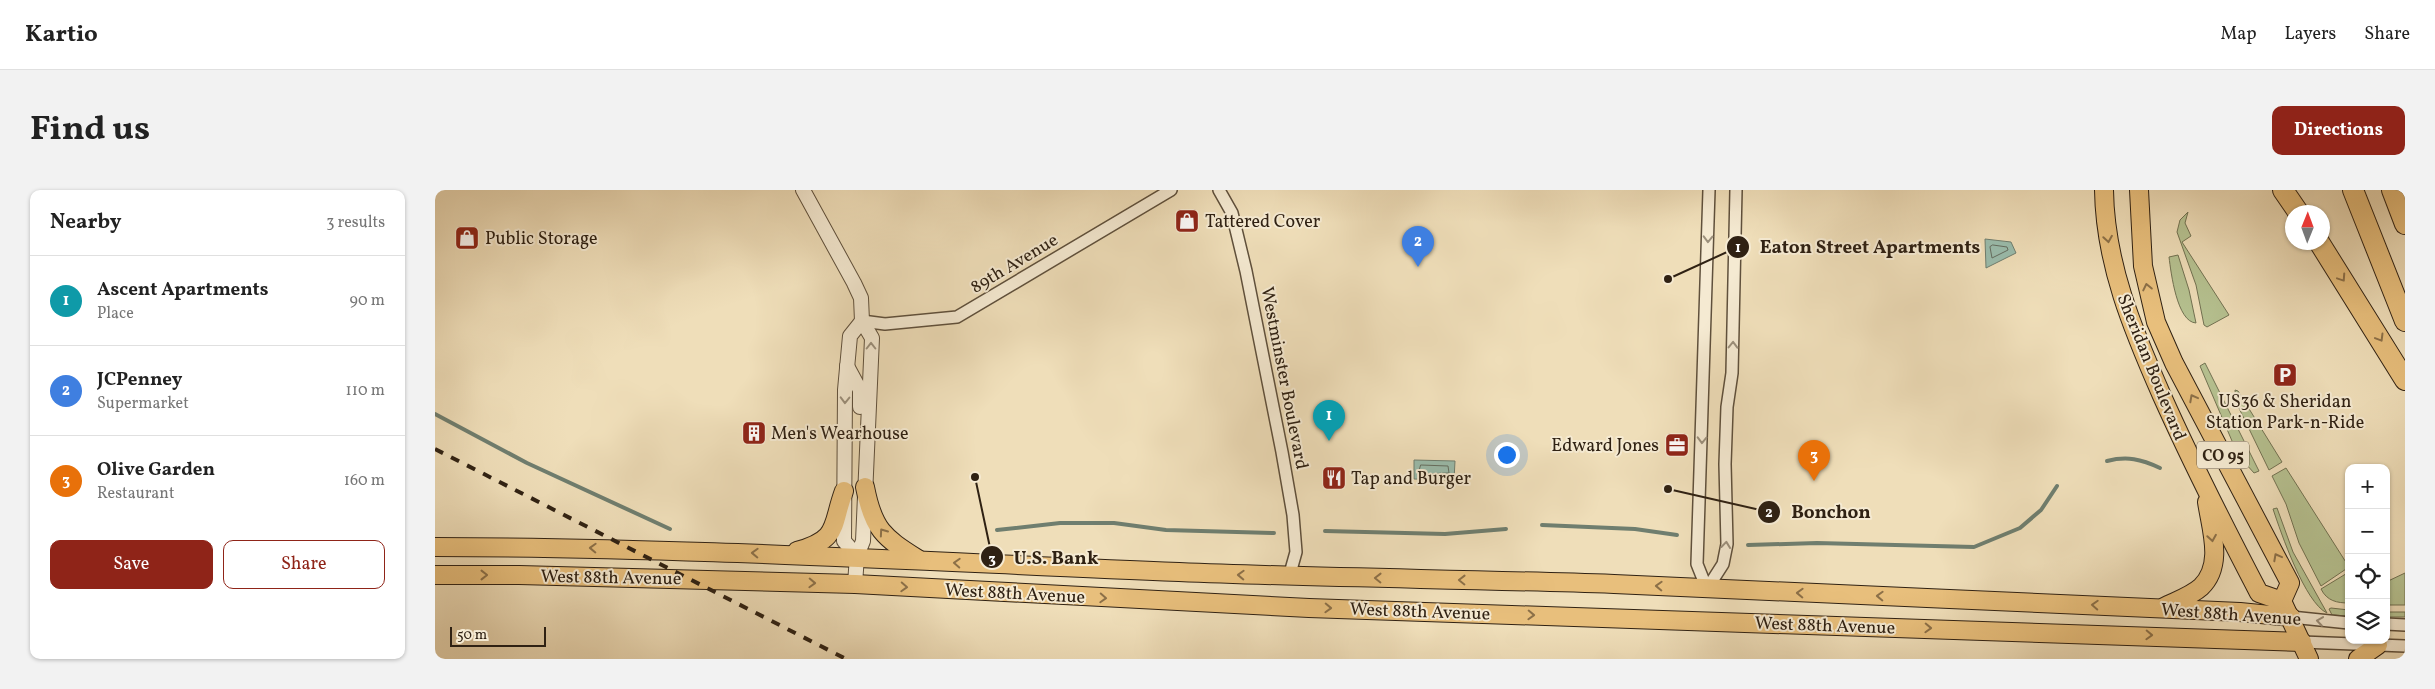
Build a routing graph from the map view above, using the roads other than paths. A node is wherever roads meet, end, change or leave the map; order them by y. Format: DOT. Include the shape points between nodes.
graph roads {
  1 [pos="803,190"];
  2 [pos="1171,190"];
  3 [pos="1219,190"];
  4 [pos="1709,190"];
  5 [pos="1736,190"];
  6 [pos="2104,190"];
  7 [pos="2139,190"];
  8 [pos="2283,190"];
  9 [pos="2353,190"];
  10 [pos="2367,190"];
  11 [pos="2392,190"];
  12 [pos="2293,205"];
  13 [pos="2405,224"];
  14 [pos="2324,250"];
  15 [pos="2405,288"];
  16 [pos="863,321"];
  17 [pos="2405,321"];
  18 [pos="847,366"];
  19 [pos="2405,380"];
  20 [pos="866,464"];
  21 [pos="865,487"];
  22 [pos="2205,489"];
  23 [pos="844,491"];
  24 [pos="435,547"];
  25 [pos="787,554"];
  26 [pos="857,556"];
  27 [pos="921,561"];
  28 [pos="435,575"];
  29 [pos="1289,577"];
  30 [pos="855,584"];
  31 [pos="1707,589"];
  32 [pos="2282,601"];
  33 [pos="2161,609"];
  34 [pos="2291,617"];
  35 [pos="2345,623"];
  36 [pos="2390,624"];
  37 [pos="2405,625"];
  38 [pos="2302,642"];
  39 [pos="2378,645"];
  40 [pos="2405,646"];
  41 [pos="2309,659"];
  42 [pos="2358,659"];
  1 -- 16 [label="street" via="861,298"];
  2 -- 16 [label="street, 89th Avenue" via="957,317 885,324"];
  3 -- 29 [label="street, Westminster Boulevard" via="1232,213 1246,271 1282,452 1296,552"];
  4 -- 31 [label="street, one-way" via="1697,564"];
  31 -- 5 [label="street, one-way" via="1723,564 1727,544 1725,464 1732,373"];
  6 -- 22 [label="main road, Sheridan Boulevard / CO 95, one-way" via="2110,248 2125,307"];
  32 -- 7 [label="main road, Sheridan Boulevard / CO 95, one-way" via="2290,583 2174,363 2156,322 2141,253"];
  8 -- 12 [label="highway"];
  9 -- 17 [label="highway"];
  10 -- 15 [label="highway"];
  11 -- 13 [label="highway"];
  14 -- 19 [label="highway, one-way"];
  16 -- 18 [label="street" via="850,336"];
  20 -- 16 [label="street, one-way" via="872,338"];
  18 -- 20 [label="street" via="860,390 859,434"];
  18 -- 23 [label="street, one-way"];
  20 -- 21 [label="street"];
  21 -- 26 [label="street" via="863,541"];
  27 -- 21 [label="main road, one-way" via="885,537 870,513"];
  22 -- 32 [label="main road, Sheridan Boulevard / CO 95" via="2259,593"];
  22 -- 33 [label="main road, one-way" via="2215,557 2213,568 2202,586"];
  23 -- 25 [label="main road" via="833,530 816,546"];
  23 -- 26 [label="street" via="844,541"];
  25 -- 24 [label="main road, West 88th Avenue, one-way" via="573,547"];
  25 -- 26 [label="main road, West 88th Avenue"];
  26 -- 27 [label="main road, West 88th Avenue"];
  26 -- 30 [label="street"];
  29 -- 27 [label="main road, West 88th Avenue, one-way"];
  28 -- 30 [label="main road, West 88th Avenue, one-way"];
  31 -- 29 [label="main road, West 88th Avenue, one-way" via="1521,581"];
  30 -- 38 [label="main road, West 88th Avenue, one-way" via="1309,608"];
  33 -- 31 [label="main road, West 88th Avenue, one-way"];
  32 -- 34 [label="main road"];
  33 -- 34 [label="main road, West 88th Avenue"];
  35 -- 34 [label="street, West 88th Avenue, one-way"];
  34 -- 38 [label="main road"];
  36 -- 37 [label="street"];
  38 -- 39 [label="street, West 88th Avenue"];
  38 -- 41 [label="main road"];
  39 -- 40 [label="street, West 88th Avenue"];
  39 -- 42 [label="main road"];
}
